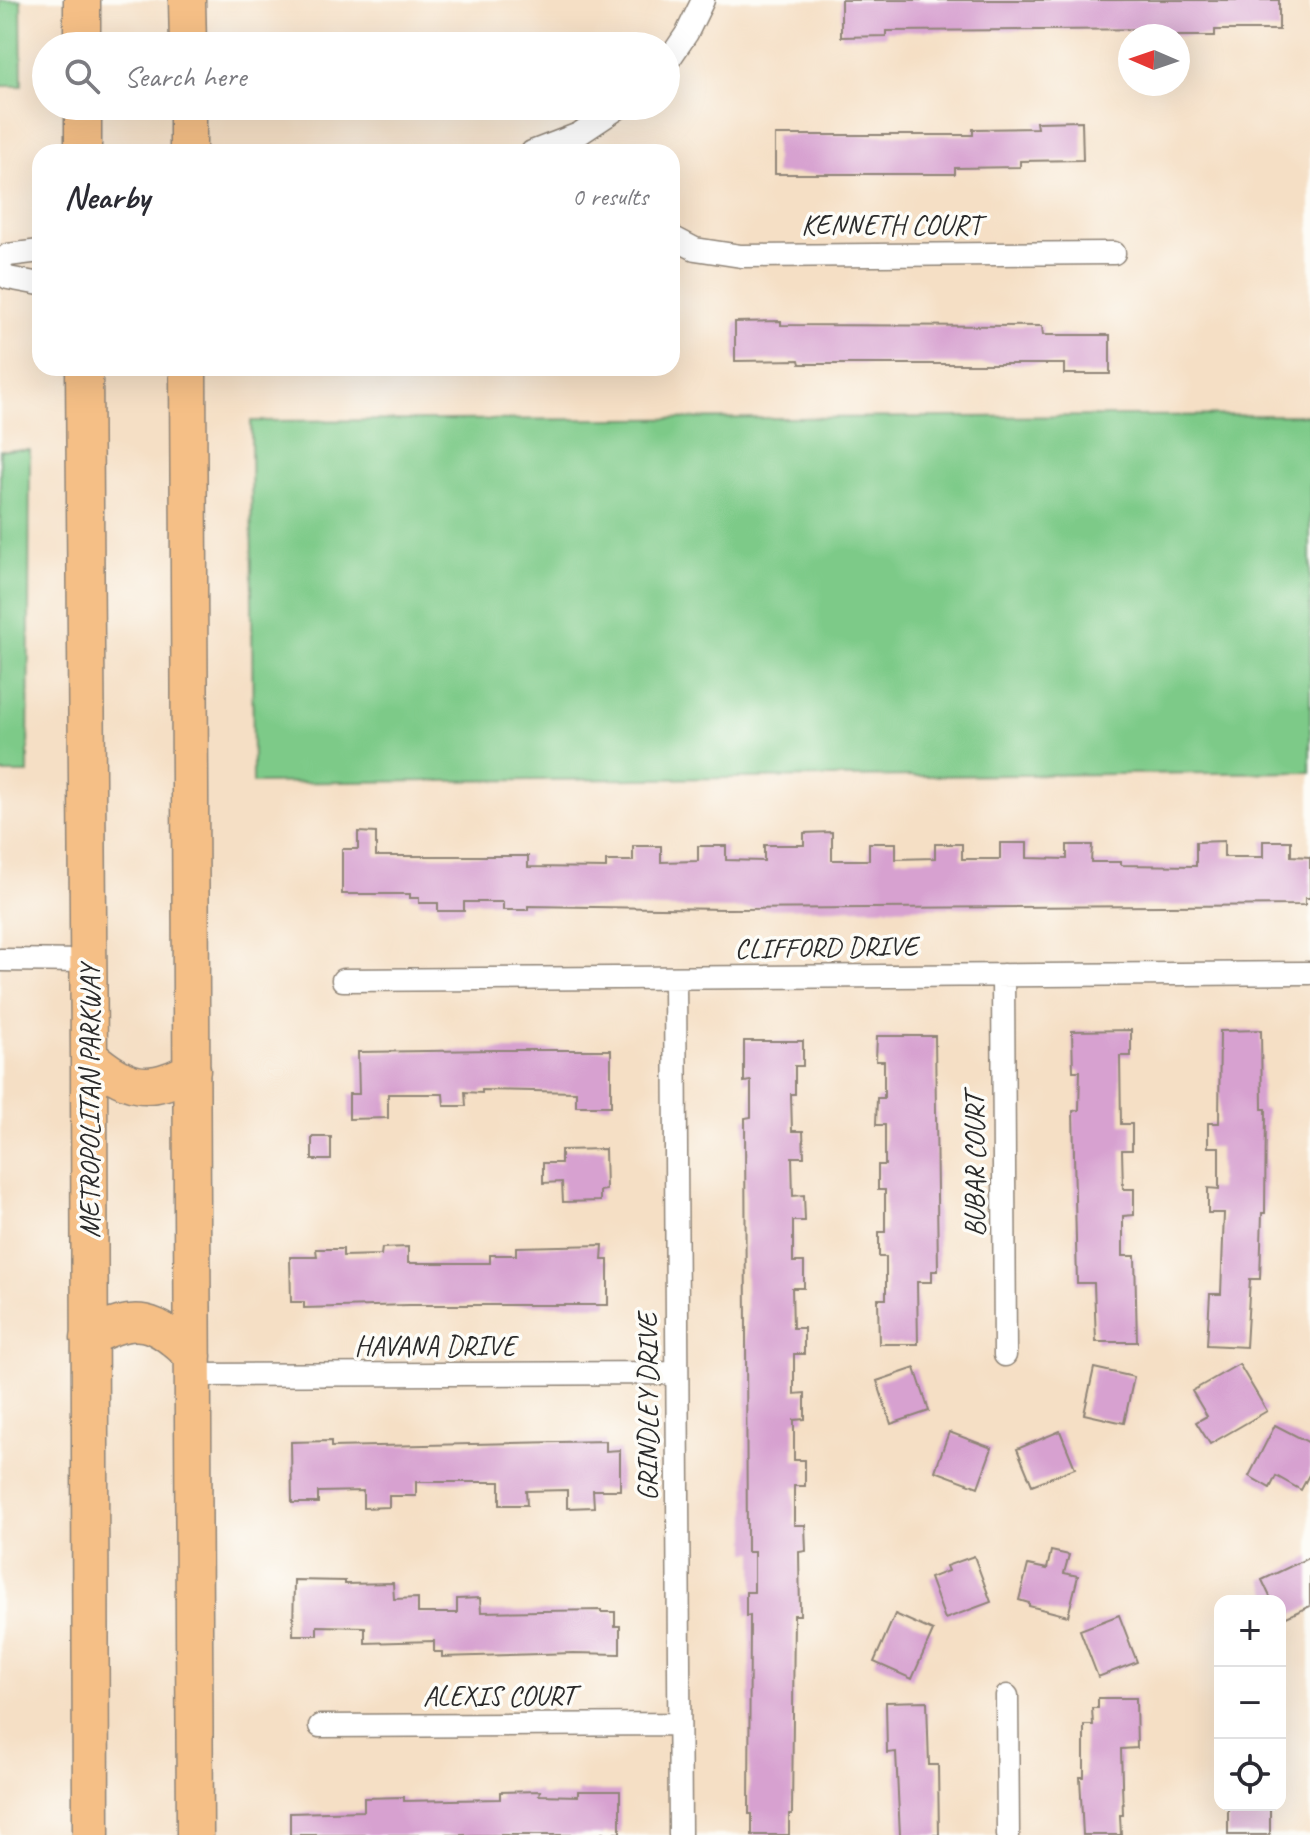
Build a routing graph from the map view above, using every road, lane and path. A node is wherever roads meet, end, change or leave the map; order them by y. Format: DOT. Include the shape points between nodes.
graph roads {
  1 [pos="82,0"];
  2 [pos="187,0"];
  3 [pos="703,0"];
  4 [pos="82,32"];
  5 [pos="188,32"];
  6 [pos="680,43"];
  7 [pos="83,120"];
  8 [pos="188,120"];
  9 [pos="607,120"];
  10 [pos="584,143"];
  11 [pos="83,144"];
  12 [pos="188,144"];
  13 [pos="680,241"];
  14 [pos="32,252"];
  15 [pos="1114,253"];
  16 [pos="0,262"];
  17 [pos="0,272"];
  18 [pos="32,282"];
  19 [pos="84,376"];
  20 [pos="188,376"];
  21 [pos="0,960"];
  22 [pos="88,961"];
  23 [pos="1310,973"];
  24 [pos="1003,975"];
  25 [pos="675,979"];
  26 [pos="343,980"];
  27 [pos="89,1056"];
  28 [pos="192,1070"];
  29 [pos="89,1338"];
  30 [pos="1005,1355"];
  31 [pos="193,1366"];
  32 [pos="677,1373"];
  33 [pos="1007,1696"];
  34 [pos="679,1724"];
  35 [pos="320,1726"];
  36 [pos="91,1835"];
  37 [pos="195,1835"];
  38 [pos="680,1835"];
  39 [pos="1008,1835"];
  1 -- 4 [label="main road"];
  2 -- 5 [label="main road"];
  3 -- 6 [label="street"];
  7 -- 11 [label="main road"];
  8 -- 12 [label="main road"];
  9 -- 10 [label="street"];
  13 -- 15 [label="street, KENNETH COURT" via="695,249 741,256"];
  14 -- 16 [label="street" via="8,255"];
  17 -- 18 [label="street"];
  19 -- 22 [label="main road, METROPOLITAN PARKWAY"];
  20 -- 28 [label="main road"];
  21 -- 22 [label="street"];
  22 -- 27 [label="main road, METROPOLITAN PARKWAY"];
  23 -- 24 [label="street, CLIFFORD DRIVE"];
  24 -- 25 [label="street, CLIFFORD DRIVE"];
  24 -- 30 [label="street, BUBAR COURT"];
  25 -- 26 [label="street, CLIFFORD DRIVE"];
  25 -- 32 [label="street, GRINDLEY DRIVE"];
  27 -- 28 [label="main road" via="112,1076 147,1086"];
  27 -- 29 [label="main road, METROPOLITAN PARKWAY"];
  28 -- 31 [label="main road"];
  29 -- 31 [label="main road" via="135,1321 165,1332"];
  29 -- 36 [label="main road, METROPOLITAN PARKWAY"];
  31 -- 32 [label="street, HAVANA DRIVE"];
  31 -- 37 [label="main road"];
  32 -- 34 [label="street, GRINDLEY DRIVE"];
  33 -- 39 [label="street"];
  34 -- 35 [label="street, ALEXIS COURT"];
  34 -- 38 [label="street, GRINDLEY DRIVE"];
}
